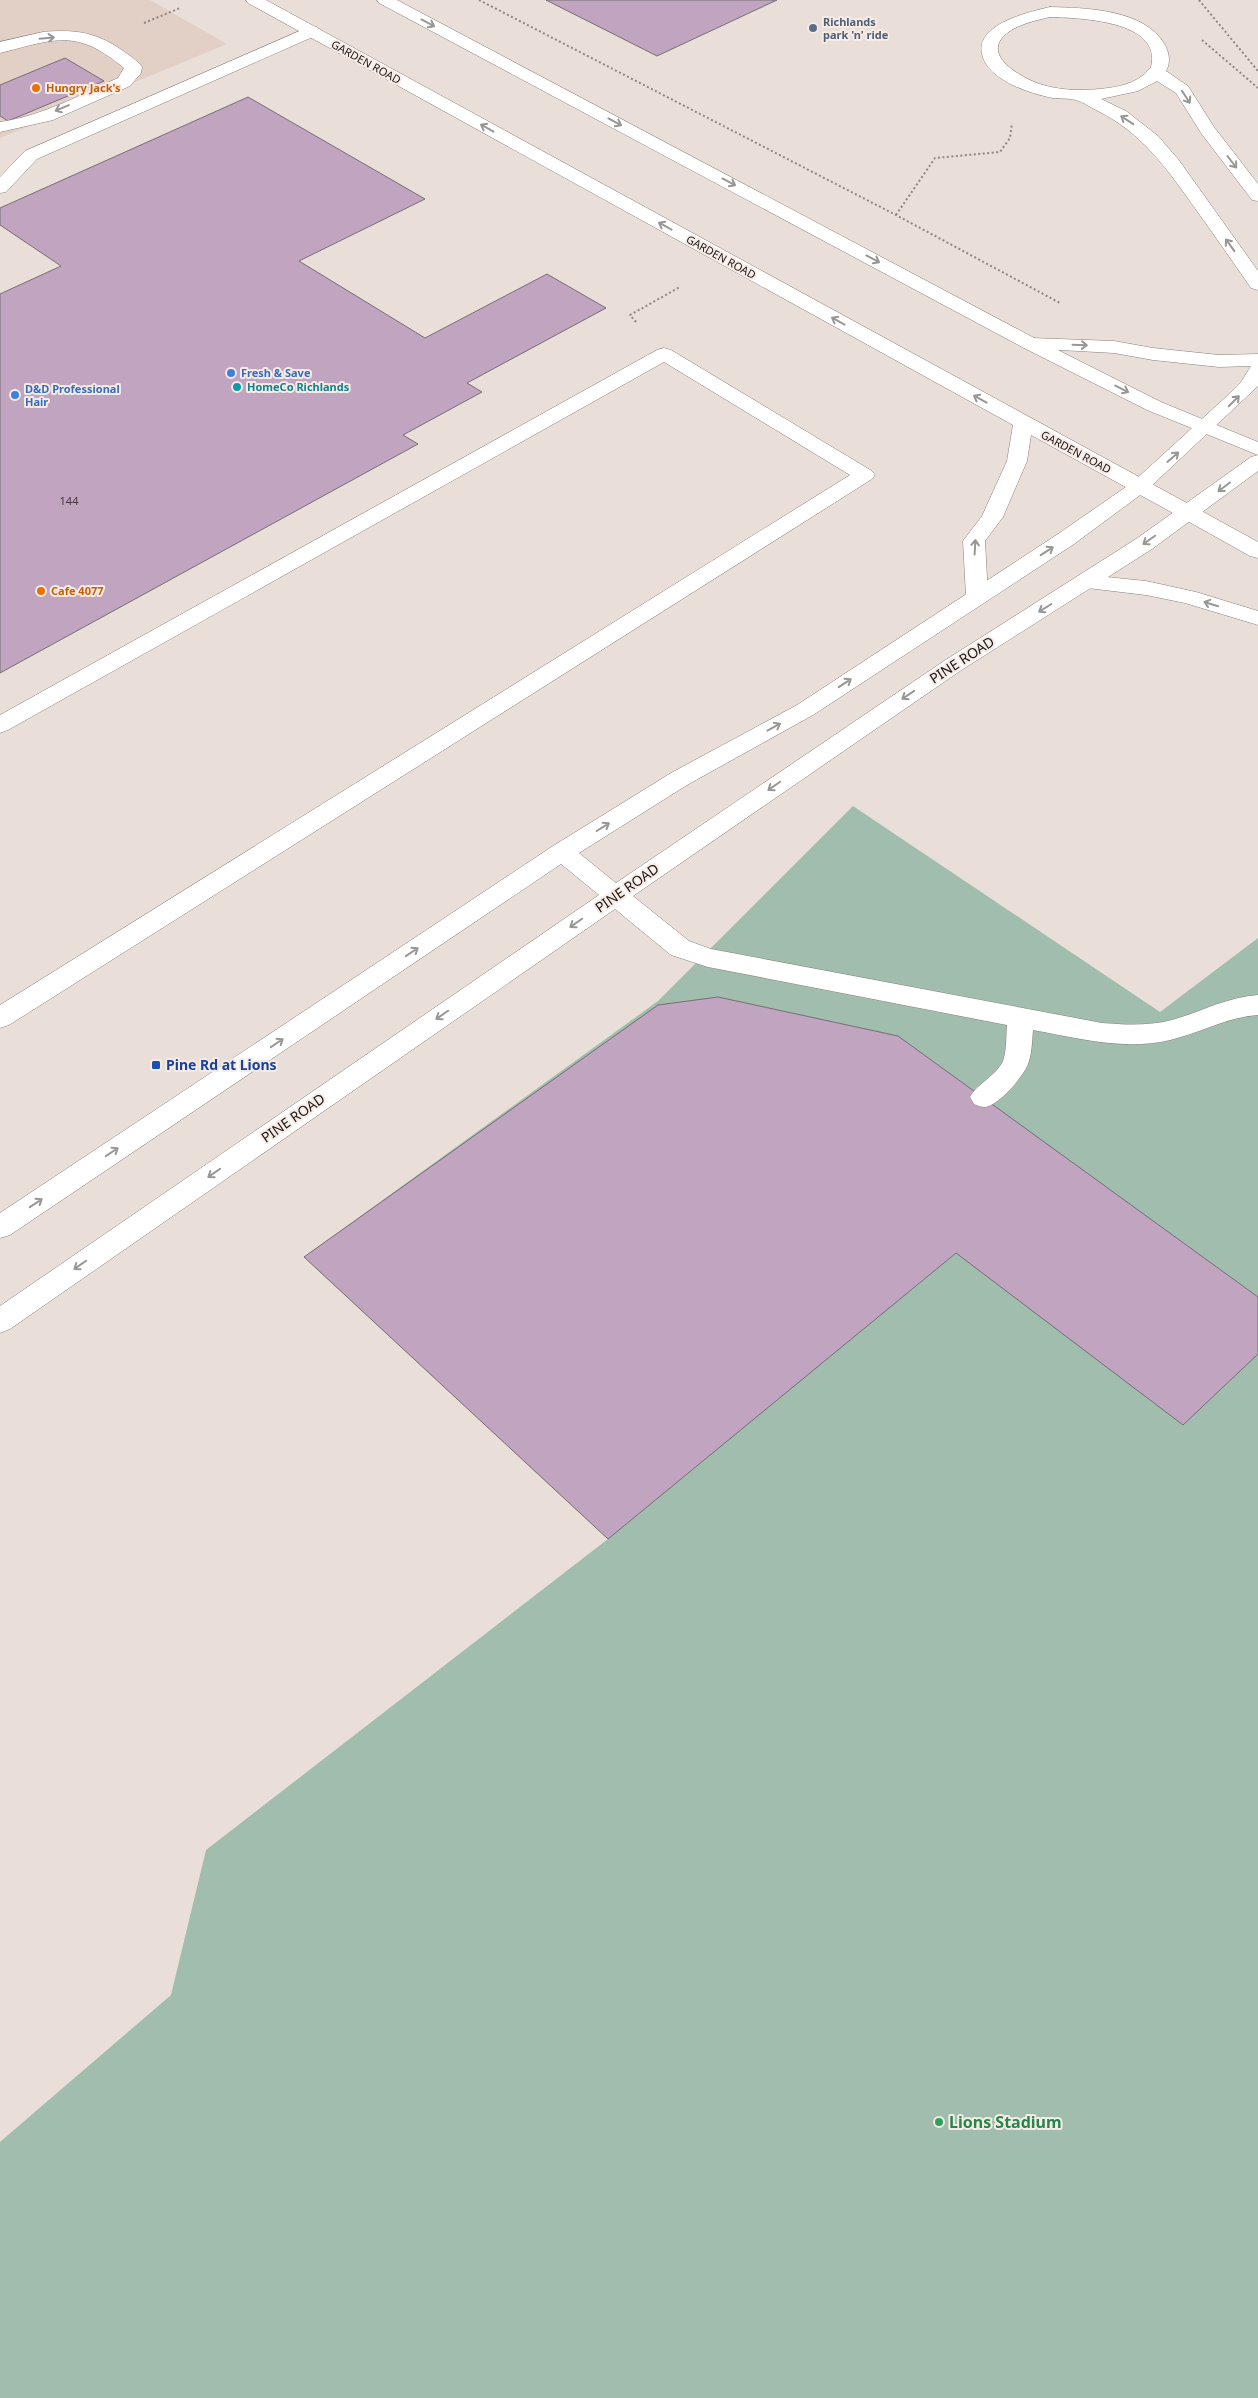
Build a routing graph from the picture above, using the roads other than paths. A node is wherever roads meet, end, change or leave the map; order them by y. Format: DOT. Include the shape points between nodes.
graph roads {
  1 [pos="254,0"];
  2 [pos="385,0"];
  3 [pos="1115,0"];
  4 [pos="1049,6"];
  5 [pos="1129,23"];
  6 [pos="311,31"];
  7 [pos="0,48"];
  8 [pos="1156,72"];
  9 [pos="1080,95"];
  10 [pos="0,127"];
  11 [pos="0,188"];
  12 [pos="1258,196"];
  13 [pos="1258,284"];
  14 [pos="1031,344"];
  15 [pos="1258,360"];
  16 [pos="1258,370"];
  17 [pos="1023,423"];
  18 [pos="1206,428"];
  19 [pos="1258,448"];
  20 [pos="1258,461"];
  21 [pos="1140,486"];
  22 [pos="1189,512"];
  23 [pos="1258,551"];
  24 [pos="1087,582"];
  25 [pos="977,596"];
  26 [pos="1258,618"];
  27 [pos="0,725"];
  28 [pos="562,852"];
  29 [pos="616,895"];
  30 [pos="1258,1005"];
  31 [pos="0,1018"];
  32 [pos="1021,1018"];
  33 [pos="983,1097"];
  34 [pos="0,1227"];
  35 [pos="0,1321"];
  1 -- 6 [label="main road, GARDEN ROAD"];
  2 -- 14 [label="main road, one-way"];
  3 -- 5 [label="main road" via="1127,14"];
  4 -- 5 [label="main road"];
  4 -- 9 [label="main road" via="998,30 991,40 990,54 999,68 1017,80 1050,91"];
  5 -- 8 [label="main road" via="1147,34 1158,46 1162,59"];
  6 -- 11 [label="main road" via="31,155"];
  17 -- 6 [label="main road, GARDEN ROAD, one-way"];
  7 -- 10 [label="main road, one-way" via="20,40 88,38 133,67 132,74 124,82 35,120"];
  8 -- 9 [label="main road" via="1127,90"];
  8 -- 12 [label="main road, one-way" via="1182,90"];
  13 -- 9 [label="main road, one-way" via="1152,140 1120,115"];
  14 -- 15 [label="main road, one-way" via="1114,346 1219,361"];
  14 -- 18 [label="main road, one-way" via="1154,406"];
  18 -- 16 [label="main road, one-way" via="1249,385"];
  17 -- 21 [label="main road, GARDEN ROAD"];
  25 -- 17 [label="main road, one-way" via="974,541 992,517 1017,462"];
  18 -- 19 [label="main road"];
  21 -- 18 [label="main road, one-way"];
  20 -- 22 [label="main road, PINE ROAD, one-way"];
  21 -- 22 [label="main road, GARDEN ROAD"];
  25 -- 21 [label="main road, one-way" via="1066,539"];
  22 -- 23 [label="main road, GARDEN ROAD"];
  22 -- 24 [label="main road, PINE ROAD, one-way"];
  26 -- 24 [label="main road, one-way" via="1146,588"];
  24 -- 29 [label="main road, PINE ROAD, one-way" via="952,666"];
  28 -- 25 [label="main road, one-way" via="804,710"];
  27 -- 31 [label="main road" via="664,354 864,475"];
  28 -- 29 [label="main road"];
  34 -- 28 [label="main road, one-way"];
  29 -- 32 [label="main road" via="680,948 708,958"];
  29 -- 35 [label="main road, PINE ROAD, one-way"];
  30 -- 32 [label="main road" via="1144,1036 1102,1033"];
  32 -- 33 [label="main road" via="1016,1063 1004,1079"];
}
